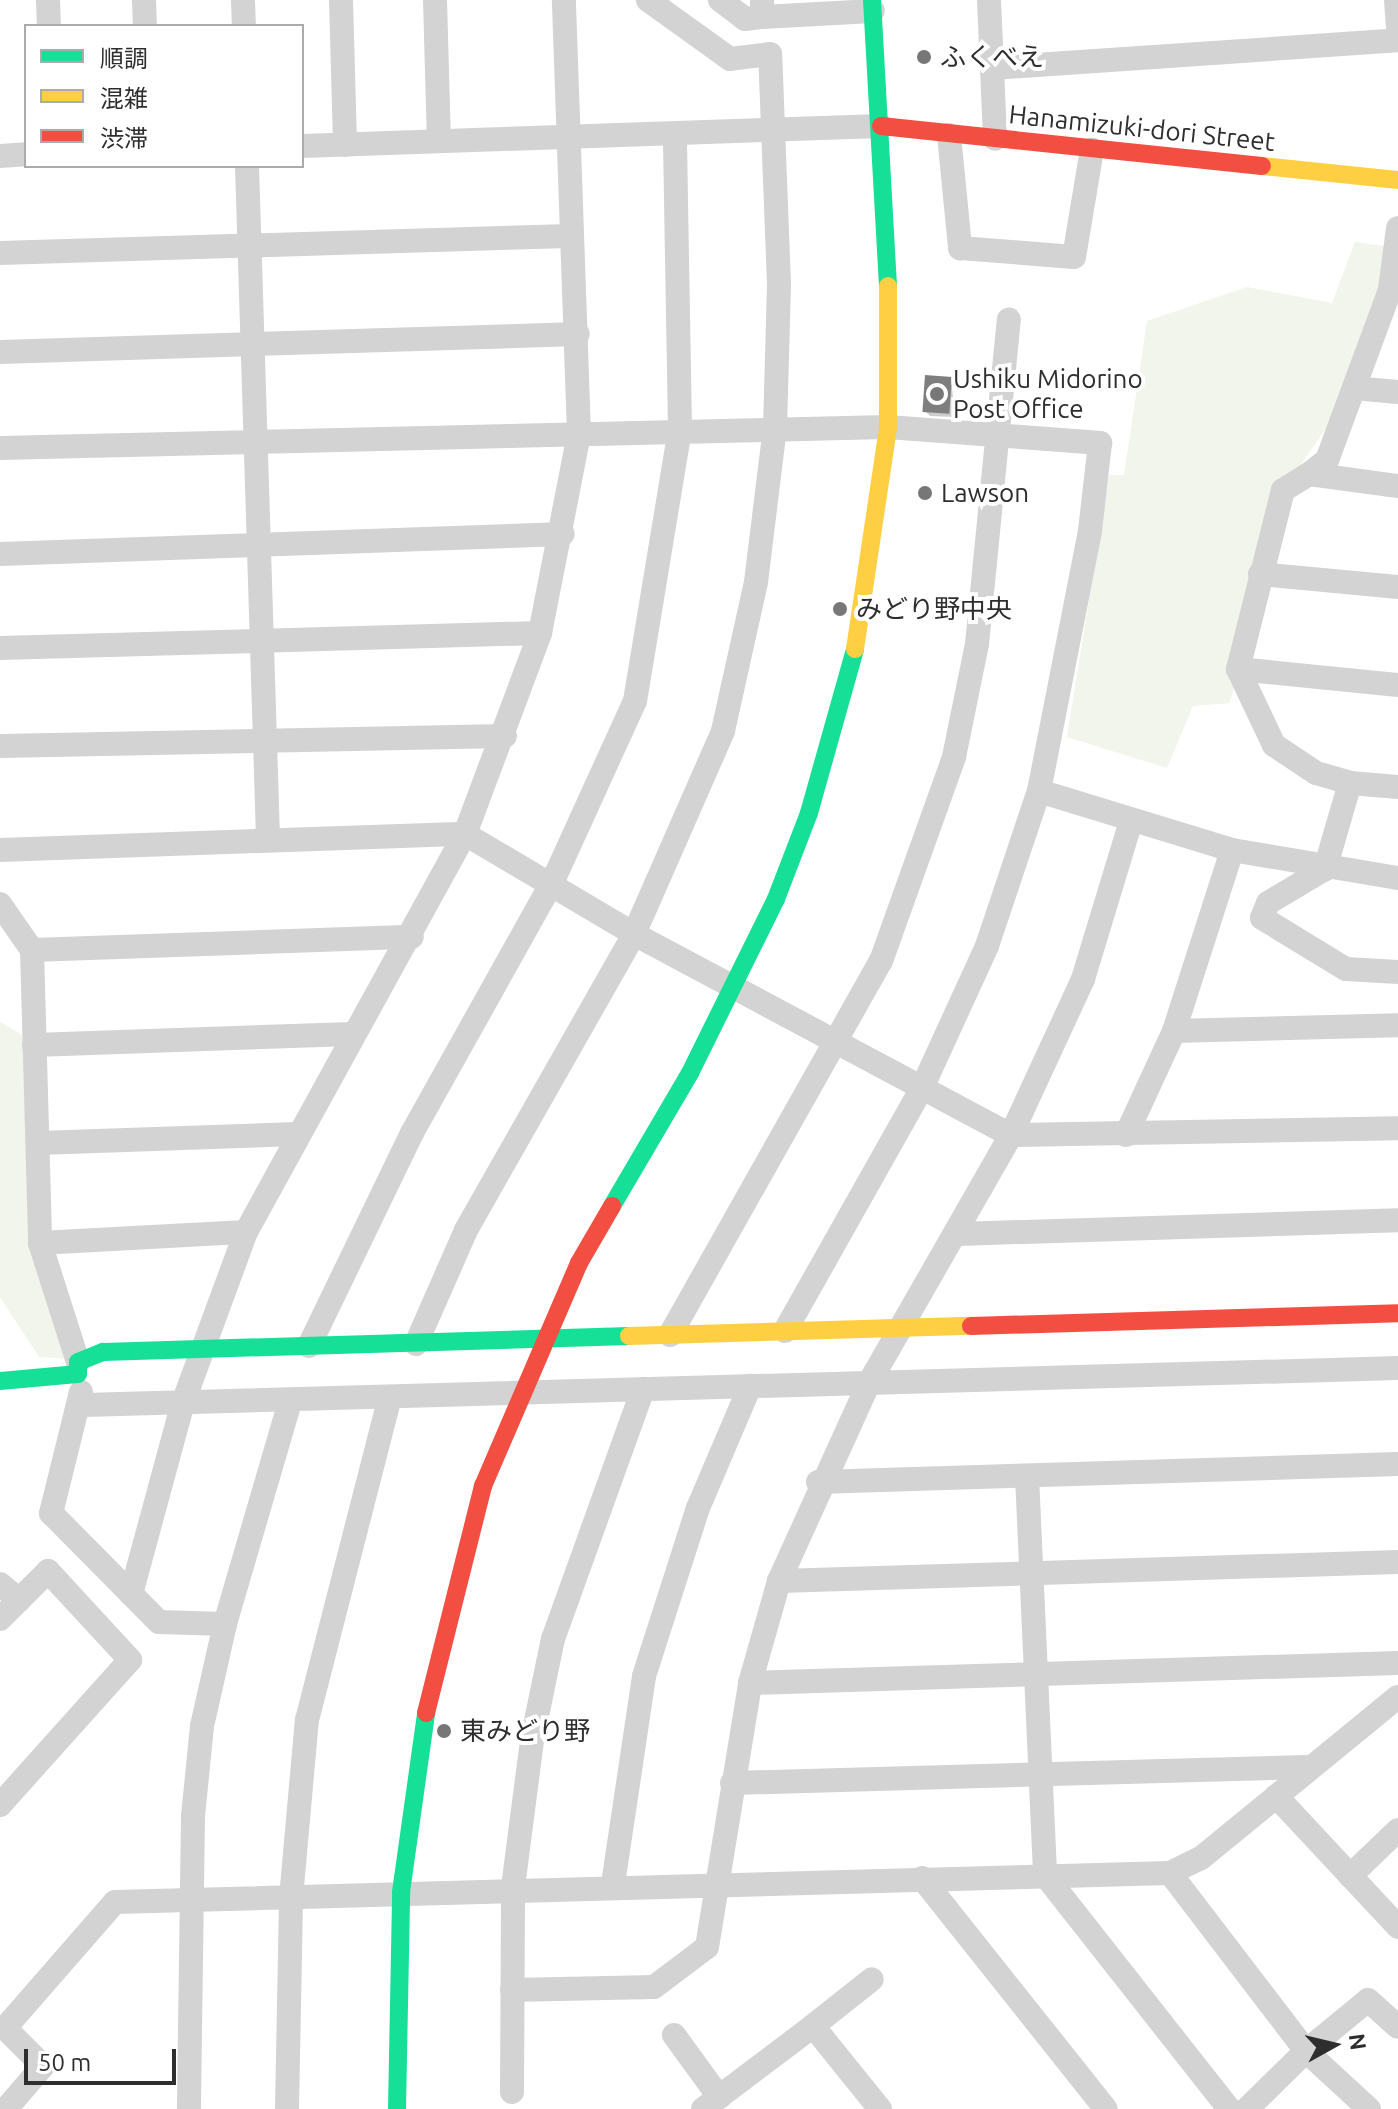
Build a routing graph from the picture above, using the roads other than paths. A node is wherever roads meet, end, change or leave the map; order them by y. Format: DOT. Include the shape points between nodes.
graph roads {
  1 [pos="48,0"];
  2 [pos="144,0"];
  3 [pos="243,0"];
  4 [pos="341,0"];
  5 [pos="435,0"];
  6 [pos="564,0"];
  7 [pos="648,0"];
  8 [pos="720,0"];
  9 [pos="989,0"];
  10 [pos="1396,0"];
  11 [pos="872,6"];
  12 [pos="762,9"];
  13 [pos="49,24"];
  14 [pos="145,24"];
  15 [pos="244,24"];
  16 [pos="1398,26"];
  17 [pos="1398,40"];
  18 [pos="992,68"];
  19 [pos="881,126"];
  20 [pos="769,129"];
  21 [pos="675,135"];
  22 [pos="949,135"];
  23 [pos="570,138"];
  24 [pos="995,139"];
  25 [pos="439,141"];
  26 [pos="345,145"];
  27 [pos="304,146"];
  28 [pos="1092,149"];
  29 [pos="24,154"];
  30 [pos="0,156"];
  31 [pos="247,168"];
  32 [pos="1398,180"];
  33 [pos="1398,228"];
  34 [pos="570,236"];
  35 [pos="250,246"];
  36 [pos="0,253"];
  37 [pos="1394,291"];
  38 [pos="1009,320"];
  39 [pos="578,334"];
  40 [pos="254,344"];
  41 [pos="0,352"];
  42 [pos="1354,388"];
  43 [pos="1398,392"];
  44 [pos="888,427"];
  45 [pos="775,428"];
  46 [pos="680,429"];
  47 [pos="579,434"];
  48 [pos="1000,434"];
  49 [pos="257,444"];
  50 [pos="0,448"];
  51 [pos="1309,474"];
  52 [pos="1398,486"];
  53 [pos="563,534"];
  54 [pos="255,541"];
  55 [pos="0,554"];
  56 [pos="1260,574"];
  57 [pos="1398,587"];
  58 [pos="540,633"];
  59 [pos="263,638"];
  60 [pos="0,648"];
  61 [pos="1238,669"];
  62 [pos="1398,685"];
  63 [pos="505,736"];
  64 [pos="267,738"];
  65 [pos="0,746"];
  66 [pos="1350,783"];
  67 [pos="1398,787"];
  68 [pos="1039,791"];
  69 [pos="1131,821"];
  70 [pos="465,834"];
  71 [pos="268,839"];
  72 [pos="0,850"];
  73 [pos="1232,850"];
  74 [pos="1325,869"];
  75 [pos="1398,878"];
  76 [pos="552,883"];
  77 [pos="0,904"];
  78 [pos="634,934"];
  79 [pos="412,937"];
  80 [pos="32,950"];
  81 [pos="1398,972"];
  82 [pos="735,984"];
  83 [pos="1398,1025"];
  84 [pos="1174,1031"];
  85 [pos="352,1034"];
  86 [pos="836,1041"];
  87 [pos="34,1045"];
  88 [pos="922,1088"];
  89 [pos="1398,1128"];
  90 [pos="297,1134"];
  91 [pos="1011,1135"];
  92 [pos="1126,1135"];
  93 [pos="39,1143"];
  94 [pos="1398,1220"];
  95 [pos="246,1232"];
  96 [pos="958,1234"];
  97 [pos="40,1243"];
  98 [pos="1398,1313"];
  99 [pos="900,1327"];
  100 [pos="785,1331"];
  101 [pos="670,1335"];
  102 [pos="544,1339"];
  103 [pos="416,1344"];
  104 [pos="309,1346"];
  105 [pos="202,1349"];
  106 [pos="78,1368"];
  107 [pos="1398,1368"];
  108 [pos="0,1381"];
  109 [pos="869,1383"];
  110 [pos="750,1386"];
  111 [pos="643,1389"];
  112 [pos="518,1393"];
  113 [pos="390,1397"];
  114 [pos="290,1401"];
  115 [pos="183,1403"];
  116 [pos="83,1405"];
  117 [pos="1398,1464"];
  118 [pos="1027,1476"];
  119 [pos="818,1482"];
  120 [pos="1398,1562"];
  121 [pos="1031,1573"];
  122 [pos="779,1581"];
  123 [pos="0,1584"];
  124 [pos="131,1594"];
  125 [pos="19,1600"];
  126 [pos="0,1619"];
  127 [pos="225,1624"];
  128 [pos="1398,1663"];
  129 [pos="1036,1672"];
  130 [pos="750,1683"];
  131 [pos="1398,1697"];
  132 [pos="1307,1767"];
  133 [pos="1038,1774"];
  134 [pos="732,1783"];
  135 [pos="1276,1796"];
  136 [pos="0,1805"];
  137 [pos="1398,1830"];
  138 [pos="1170,1873"];
  139 [pos="1045,1875"];
  140 [pos="1350,1876"];
  141 [pos="922,1878"];
  142 [pos="717,1881"];
  143 [pos="613,1884"];
  144 [pos="513,1887"];
  145 [pos="401,1892"];
  146 [pos="189,1897"];
  147 [pos="291,1898"];
  148 [pos="1398,1927"];
  149 [pos="872,1979"];
  150 [pos="512,1990"];
  151 [pos="2,2026"];
  152 [pos="813,2026"];
  153 [pos="1398,2027"];
  154 [pos="674,2035"];
  155 [pos="1306,2051"];
  156 [pos="512,2092"];
  157 [pos="711,2103"];
  158 [pos="1102,2108"];
  159 [pos="6,2109"];
  160 [pos="189,2109"];
  161 [pos="287,2109"];
  162 [pos="397,2109"];
  163 [pos="880,2109"];
  164 [pos="1229,2109"];
  165 [pos="1247,2109"];
  166 [pos="1369,2109"];
  1 -- 13 [label="street"];
  2 -- 14 [label="street"];
  3 -- 15 [label="street"];
  4 -- 26 [label="street"];
  5 -- 25 [label="street"];
  6 -- 23 [label="street"];
  7 -- 20 [label="street" via="730,59 770,54"];
  8 -- 12 [label="street" via="745,19"];
  9 -- 18 [label="street"];
  10 -- 16 [label="street"];
  11 -- 12 [label="street"];
  11 -- 19 [label="street"];
  17 -- 18 [label="street"];
  18 -- 24 [label="street"];
  19 -- 20 [label="street"];
  19 -- 22 [label="street, Hanamizuki-dori Street"];
  19 -- 44 [label="street"];
  20 -- 21 [label="street"];
  20 -- 45 [label="street" via="779,284"];
  21 -- 23 [label="street"];
  21 -- 46 [label="street"];
  22 -- 24 [label="street, Hanamizuki-dori Street"];
  22 -- 28 [label="street" via="960,248 1074,257"];
  23 -- 25 [label="street"];
  23 -- 34 [label="street"];
  24 -- 28 [label="street, Hanamizuki-dori Street"];
  25 -- 26 [label="street"];
  26 -- 27 [label="street"];
  28 -- 32 [label="street, Hanamizuki-dori Street"];
  29 -- 30 [label="street"];
  31 -- 35 [label="street"];
  33 -- 37 [label="street"];
  34 -- 35 [label="street"];
  34 -- 39 [label="street"];
  35 -- 36 [label="street"];
  35 -- 40 [label="street"];
  37 -- 42 [label="street"];
  38 -- 48 [label="street"];
  39 -- 40 [label="street"];
  39 -- 47 [label="street"];
  40 -- 41 [label="street"];
  40 -- 49 [label="street"];
  42 -- 43 [label="street"];
  42 -- 51 [label="street" via="1327,460"];
  44 -- 45 [label="street"];
  44 -- 48 [label="street"];
  44 -- 82 [label="street" via="878,528 834,731 809,813"];
  45 -- 46 [label="street"];
  45 -- 78 [label="street" via="756,582 723,731"];
  46 -- 47 [label="street"];
  46 -- 76 [label="street" via="635,701"];
  47 -- 49 [label="street"];
  47 -- 53 [label="street"];
  48 -- 68 [label="street" via="1100,443 1090,531"];
  48 -- 86 [label="street" via="977,644 954,757 881,961"];
  49 -- 50 [label="street"];
  49 -- 54 [label="street"];
  51 -- 52 [label="street"];
  51 -- 56 [label="street" via="1283,490"];
  53 -- 54 [label="street"];
  53 -- 58 [label="street"];
  54 -- 55 [label="street"];
  54 -- 59 [label="street"];
  56 -- 57 [label="street"];
  56 -- 61 [label="street"];
  58 -- 59 [label="street"];
  58 -- 63 [label="street"];
  59 -- 60 [label="street"];
  59 -- 64 [label="street"];
  61 -- 62 [label="street"];
  61 -- 66 [label="street" via="1274,745 1316,773"];
  63 -- 64 [label="street"];
  63 -- 70 [label="street"];
  64 -- 65 [label="street"];
  64 -- 71 [label="street"];
  66 -- 67 [label="street"];
  66 -- 74 [label="street"];
  68 -- 69 [label="street"];
  68 -- 88 [label="street" via="987,946"];
  69 -- 73 [label="street"];
  69 -- 91 [label="street" via="1083,979"];
  70 -- 71 [label="street"];
  70 -- 76 [label="street"];
  70 -- 79 [label="street"];
  71 -- 72 [label="street"];
  73 -- 74 [label="street"];
  73 -- 84 [label="street"];
  74 -- 75 [label="street"];
  74 -- 81 [label="street" via="1268,903 1262,918 1346,969"];
  76 -- 78 [label="street"];
  76 -- 104 [label="street" via="412,1133"];
  77 -- 80 [label="street"];
  78 -- 82 [label="street"];
  78 -- 103 [label="street" via="466,1230"];
  79 -- 80 [label="street"];
  79 -- 85 [label="street"];
  80 -- 87 [label="street"];
  82 -- 86 [label="street"];
  82 -- 102 [label="street"];
  83 -- 84 [label="street"];
  84 -- 92 [label="street"];
  85 -- 87 [label="street"];
  85 -- 90 [label="street"];
  86 -- 88 [label="street"];
  86 -- 101 [label="street"];
  87 -- 93 [label="street"];
  88 -- 91 [label="street"];
  88 -- 100 [label="street"];
  89 -- 92 [label="street"];
  90 -- 93 [label="street"];
  90 -- 95 [label="street"];
  91 -- 92 [label="street"];
  91 -- 96 [label="street"];
  93 -- 97 [label="street"];
  94 -- 96 [label="street"];
  95 -- 97 [label="street"];
  95 -- 105 [label="street"];
  96 -- 99 [label="street"];
  97 -- 106 [label="street"];
  98 -- 99 [label="street"];
  99 -- 100 [label="street"];
  99 -- 109 [label="street"];
  100 -- 101 [label="street"];
  101 -- 102 [label="street"];
  102 -- 103 [label="street"];
  102 -- 112 [label="street"];
  103 -- 104 [label="street"];
  104 -- 105 [label="street"];
  105 -- 106 [label="street" via="103,1352"];
  105 -- 115 [label="street"];
  106 -- 108 [label="street"];
  106 -- 116 [label="street"];
  107 -- 109 [label="street"];
  109 -- 110 [label="street"];
  109 -- 119 [label="street"];
  110 -- 111 [label="street"];
  110 -- 143 [label="street" via="698,1508 644,1676"];
  111 -- 112 [label="street"];
  111 -- 144 [label="street" via="553,1639"];
  112 -- 113 [label="street"];
  112 -- 145 [label="street" via="437,1649"];
  113 -- 114 [label="street"];
  113 -- 147 [label="street" via="307,1720"];
  114 -- 115 [label="street"];
  114 -- 127 [label="street"];
  115 -- 116 [label="street"];
  115 -- 124 [label="street"];
  116 -- 124 [label="street" via="51,1513"];
  117 -- 118 [label="street"];
  118 -- 119 [label="street"];
  118 -- 121 [label="street"];
  119 -- 122 [label="street"];
  120 -- 121 [label="street"];
  121 -- 122 [label="street"];
  121 -- 129 [label="street"];
  122 -- 130 [label="street"];
  123 -- 125 [label="street"];
  124 -- 127 [label="street" via="159,1622"];
  125 -- 126 [label="street"];
  125 -- 136 [label="street" via="48,1571 130,1660"];
  127 -- 146 [label="street" via="202,1726"];
  128 -- 129 [label="street"];
  129 -- 130 [label="street"];
  129 -- 133 [label="street"];
  130 -- 134 [label="street"];
  131 -- 132 [label="street"];
  132 -- 133 [label="street"];
  132 -- 135 [label="street"];
  133 -- 134 [label="street"];
  133 -- 139 [label="street"];
  134 -- 142 [label="street"];
  135 -- 138 [label="street" via="1201,1858"];
  135 -- 140 [label="street"];
  137 -- 140 [label="street"];
  138 -- 139 [label="street"];
  138 -- 155 [label="street"];
  139 -- 141 [label="street"];
  139 -- 164 [label="street"];
  140 -- 148 [label="street"];
  141 -- 142 [label="street"];
  141 -- 158 [label="street"];
  142 -- 143 [label="street"];
  142 -- 150 [label="street" via="707,1947 654,1987"];
  143 -- 144 [label="street"];
  144 -- 145 [label="street"];
  144 -- 150 [label="street"];
  145 -- 147 [label="street"];
  145 -- 162 [label="street"];
  146 -- 147 [label="street"];
  146 -- 151 [label="street" via="115,1902"];
  146 -- 160 [label="street"];
  147 -- 161 [label="street"];
  149 -- 152 [label="street"];
  150 -- 156 [label="street"];
  151 -- 159 [label="street" via="43,2066"];
  152 -- 157 [label="street"];
  152 -- 163 [label="street"];
  153 -- 155 [label="street" via="1368,2000"];
  154 -- 157 [label="street"];
  155 -- 165 [label="street"];
  155 -- 166 [label="street"];
}
